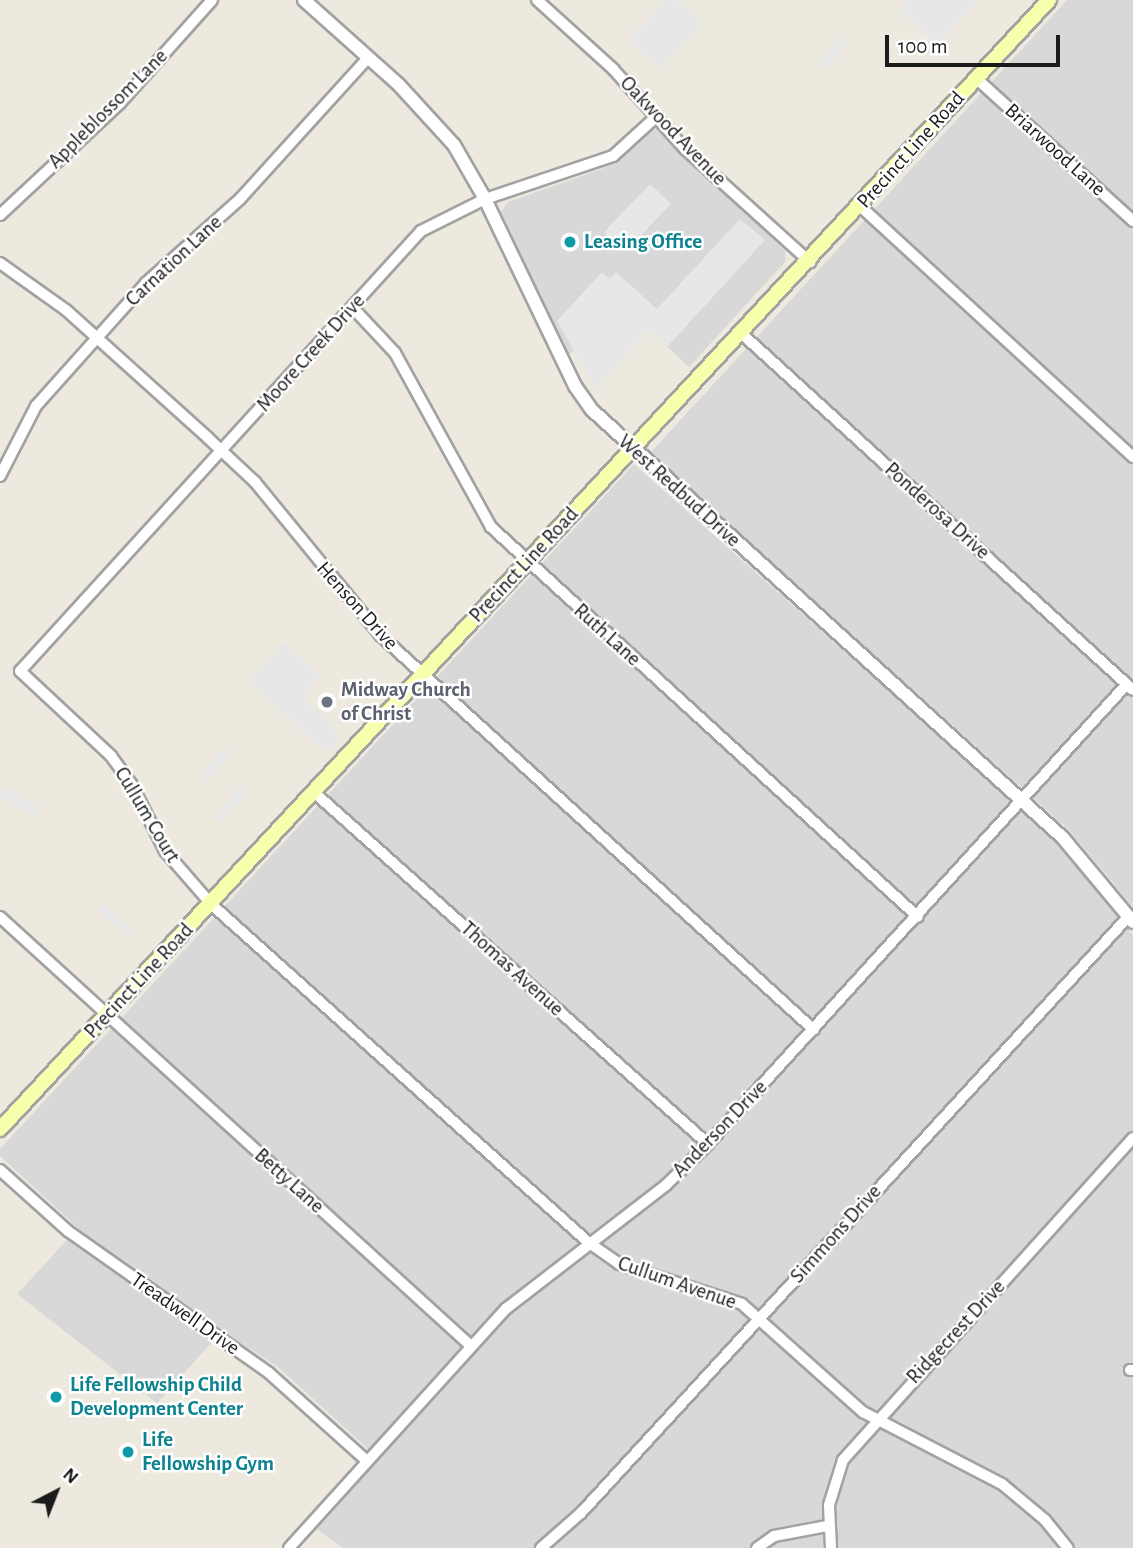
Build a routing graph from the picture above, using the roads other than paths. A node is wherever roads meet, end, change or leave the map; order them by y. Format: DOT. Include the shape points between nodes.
graph roads {
  1 [pos="212,0"];
  2 [pos="304,0"];
  3 [pos="537,0"];
  4 [pos="1049,0"];
  5 [pos="367,58"];
  6 [pos="977,79"];
  7 [pos="657,116"];
  8 [pos="485,199"];
  9 [pos="860,206"];
  10 [pos="0,215"];
  11 [pos="1133,220"];
  12 [pos="810,262"];
  13 [pos="0,263"];
  14 [pos="352,307"];
  15 [pos="741,333"];
  16 [pos="97,337"];
  17 [pos="631,449"];
  18 [pos="223,452"];
  19 [pos="1133,457"];
  20 [pos="0,477"];
  21 [pos="526,562"];
  22 [pos="20,671"];
  23 [pos="423,676"];
  24 [pos="1130,687"];
  25 [pos="316,794"];
  26 [pos="1022,802"];
  27 [pos="211,904"];
  28 [pos="0,917"];
  29 [pos="918,917"];
  30 [pos="1131,920"];
  31 [pos="106,1016"];
  32 [pos="814,1030"];
  33 [pos="0,1129"];
  34 [pos="708,1144"];
  35 [pos="1131,1144"];
  36 [pos="0,1170"];
  37 [pos="588,1242"];
  38 [pos="759,1318"];
  39 [pos="471,1346"];
  40 [pos="875,1420"];
  41 [pos="368,1461"];
  42 [pos="827,1527"];
  43 [pos="289,1548"];
  44 [pos="541,1548"];
  45 [pos="757,1548"];
  46 [pos="831,1548"];
  47 [pos="1068,1548"];
  1 -- 10 [label="street, Appleblossom Lane" via="120,103"];
  2 -- 5 [label="street, West Redbud Drive"];
  3 -- 7 [label="street, Oakwood Avenue"];
  4 -- 6 [label="main road, Precinct Line Road"];
  5 -- 8 [label="street, West Redbud Drive" via="440,126"];
  5 -- 16 [label="street, Carnation Lane" via="240,199 146,284"];
  6 -- 9 [label="main road, Precinct Line Road"];
  6 -- 11 [label="street, Briarwood Lane"];
  7 -- 8 [label="street, Moore Creek Drive" via="613,156"];
  7 -- 12 [label="street, Oakwood Avenue" via="685,149"];
  8 -- 14 [label="street, Moore Creek Drive" via="421,231"];
  8 -- 17 [label="street, West Redbud Drive" via="575,386"];
  9 -- 12 [label="main road, Precinct Line Road"];
  9 -- 19 [label="street"];
  12 -- 15 [label="main road, Precinct Line Road"];
  13 -- 16 [label="street, Henson Drive"];
  14 -- 18 [label="street, Moore Creek Drive"];
  14 -- 21 [label="street, Ruth Lane" via="395,353 478,508"];
  15 -- 17 [label="main road, Precinct Line Road"];
  15 -- 24 [label="street, Ponderosa Drive"];
  16 -- 18 [label="street, Henson Drive"];
  16 -- 20 [label="street, Carnation Lane" via="28,416"];
  17 -- 21 [label="main road, Precinct Line Road"];
  17 -- 26 [label="street, West Redbud Drive"];
  18 -- 22 [label="street, Moore Creek Drive"];
  18 -- 23 [label="street, Henson Drive" via="255,482 358,611"];
  21 -- 23 [label="main road, Precinct Line Road"];
  21 -- 29 [label="street, Ruth Lane"];
  22 -- 27 [label="street, Cullum Court" via="111,756 132,785 165,851"];
  23 -- 25 [label="main road, Precinct Line Road"];
  23 -- 32 [label="street, Henson Drive"];
  24 -- 26 [label="street, Anderson Drive"];
  25 -- 27 [label="main road, Precinct Line Road"];
  25 -- 34 [label="street, Thomas Avenue"];
  26 -- 29 [label="street, Anderson Drive"];
  26 -- 30 [label="street, West Redbud Drive" via="1093,869"];
  27 -- 31 [label="main road, Precinct Line Road"];
  27 -- 37 [label="street, Cullum Avenue"];
  28 -- 31 [label="street, Betty Lane"];
  29 -- 32 [label="street, Anderson Drive"];
  30 -- 38 [label="street, Simmons Drive"];
  31 -- 33 [label="main road, Precinct Line Road"];
  31 -- 39 [label="street, Betty Lane"];
  32 -- 34 [label="street, Anderson Drive"];
  34 -- 37 [label="street, Anderson Drive" via="666,1185"];
  35 -- 40 [label="street, Ridgecrest Drive"];
  36 -- 41 [label="street, Treadwell Drive" via="68,1231 270,1373"];
  37 -- 38 [label="street, Cullum Avenue" via="619,1264 724,1295"];
  37 -- 39 [label="street, Anderson Drive" via="507,1308"];
  38 -- 40 [label="street, Cullum Avenue"];
  38 -- 44 [label="street, Simmons Drive" via="581,1513"];
  39 -- 41 [label="street, Anderson Drive"];
  40 -- 42 [label="street, Ridgecrest Drive" via="843,1460"];
  40 -- 47 [label="street, Cullum Avenue" via="1002,1484 1045,1520"];
  41 -- 43 [label="street, Anderson Drive"];
  42 -- 45 [label="street" via="774,1536"];
  42 -- 46 [label="street, Ridgecrest Drive"];
}
